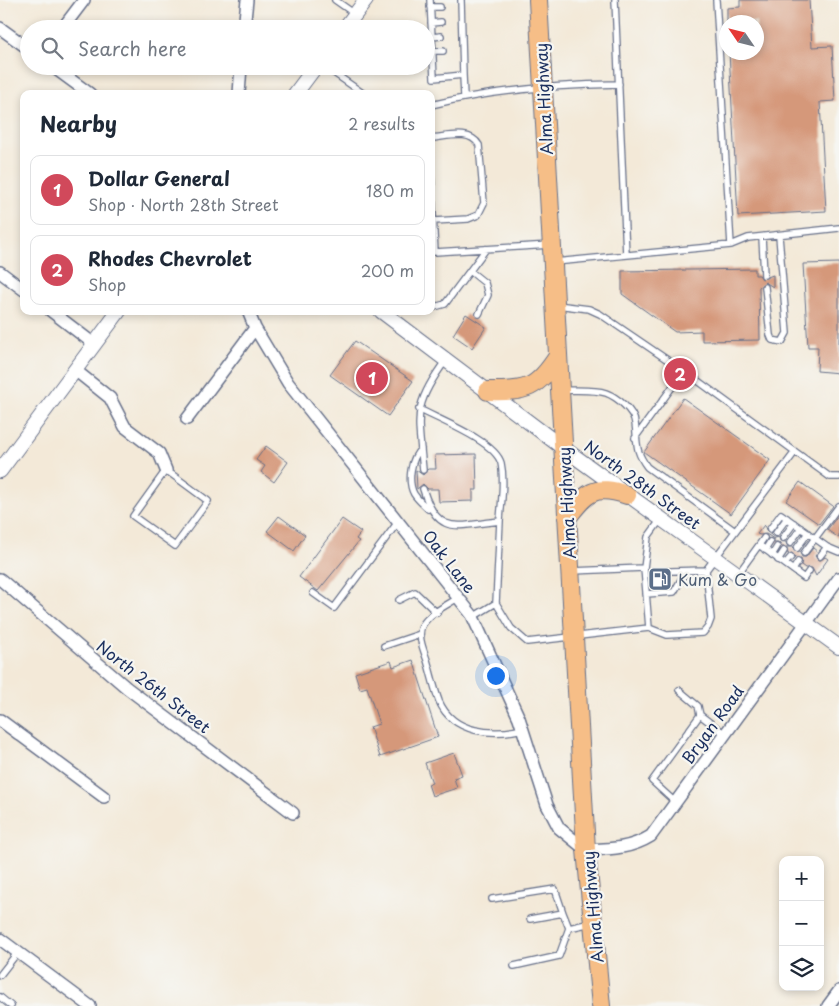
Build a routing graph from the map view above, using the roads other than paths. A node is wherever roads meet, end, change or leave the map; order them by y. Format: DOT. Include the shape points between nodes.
graph roads {
  1 [pos="84,0"];
  2 [pos="247,0"];
  3 [pos="335,0"];
  4 [pos="366,0"];
  5 [pos="430,0"];
  6 [pos="538,0"];
  7 [pos="615,0"];
  8 [pos="716,0"];
  9 [pos="461,3"];
  10 [pos="453,6"];
  11 [pos="440,7"];
  12 [pos="430,8"];
  13 [pos="355,14"];
  14 [pos="69,20"];
  15 [pos="245,20"];
  16 [pos="351,20"];
  17 [pos="431,20"];
  18 [pos="461,20"];
  19 [pos="453,21"];
  20 [pos="435,22"];
  21 [pos="441,22"];
  22 [pos="0,28"];
  23 [pos="462,34"];
  24 [pos="454,35"];
  25 [pos="441,36"];
  26 [pos="435,37"];
  27 [pos="20,42"];
  28 [pos="442,50"];
  29 [pos="435,51"];
  30 [pos="64,75"];
  31 [pos="240,75"];
  32 [pos="309,75"];
  33 [pos="337,75"];
  34 [pos="434,75"];
  35 [pos="463,75"];
  36 [pos="619,84"];
  37 [pos="543,86"];
  38 [pos="85,90"];
  39 [pos="239,90"];
  40 [pos="298,90"];
  41 [pos="358,90"];
  42 [pos="464,97"];
  43 [pos="435,104"];
  44 [pos="435,138"];
  45 [pos="435,221"];
  46 [pos="839,228"];
  47 [pos="780,236"];
  48 [pos="762,237"];
  49 [pos="731,245"];
  50 [pos="486,249"];
  51 [pos="435,252"];
  52 [pos="552,254"];
  53 [pos="626,255"];
  54 [pos="470,271"];
  55 [pos="0,272"];
  56 [pos="764,275"];
  57 [pos="20,287"];
  58 [pos="765,287"];
  59 [pos="555,305"];
  60 [pos="435,307"];
  61 [pos="479,314"];
  62 [pos="56,315"];
  63 [pos="116,315"];
  64 [pos="250,315"];
  65 [pos="386,315"];
  66 [pos="255,328"];
  67 [pos="94,344"];
  68 [pos="558,356"];
  69 [pos="446,360"];
  70 [pos="75,370"];
  71 [pos="684,371"];
  72 [pos="560,390"];
  73 [pos="488,392"];
  74 [pos="419,409"];
  75 [pos="186,419"];
  76 [pos="635,438"];
  77 [pos="563,448"];
  78 [pos="421,449"];
  79 [pos="795,452"];
  80 [pos="166,470"];
  81 [pos="423,470"];
  82 [pos="0,471"];
  83 [pos="839,477"];
  84 [pos="423,489"];
  85 [pos="627,494"];
  86 [pos="839,506"];
  87 [pos="430,510"];
  88 [pos="567,518"];
  89 [pos="787,518"];
  90 [pos="661,519"];
  91 [pos="500,521"];
  92 [pos="398,522"];
  93 [pos="794,523"];
  94 [pos="801,528"];
  95 [pos="770,529"];
  96 [pos="735,531"];
  97 [pos="776,533"];
  98 [pos="808,533"];
  99 [pos="764,538"];
  100 [pos="783,538"];
  101 [pos="815,538"];
  102 [pos="770,542"];
  103 [pos="790,543"];
  104 [pos="759,545"];
  105 [pos="777,547"];
  106 [pos="827,547"];
  107 [pos="797,548"];
  108 [pos="764,550"];
  109 [pos="838,550"];
  110 [pos="784,552"];
  111 [pos="804,553"];
  112 [pos="772,555"];
  113 [pos="791,556"];
  114 [pos="820,556"];
  115 [pos="715,557"];
  116 [pos="778,560"];
  117 [pos="798,562"];
  118 [pos="785,564"];
  119 [pos="646,570"];
  120 [pos="706,570"];
  121 [pos="792,570"];
  122 [pos="810,570"];
  123 [pos="570,571"];
  124 [pos="671,571"];
  125 [pos="686,571"];
  126 [pos="738,574"];
  127 [pos="839,578"];
  128 [pos="0,579"];
  129 [pos="313,593"];
  130 [pos="646,594"];
  131 [pos="458,598"];
  132 [pos="399,600"];
  133 [pos="496,603"];
  134 [pos="437,613"];
  135 [pos="473,617"];
  136 [pos="805,623"];
  137 [pos="649,628"];
  138 [pos="420,634"];
  139 [pos="575,637"];
  140 [pos="384,646"];
  141 [pos="839,647"];
  142 [pos="679,690"];
  143 [pos="700,715"];
  144 [pos="0,720"];
  145 [pos="523,729"];
  146 [pos="724,734"];
  147 [pos="104,797"];
  148 [pos="675,802"];
  149 [pos="293,813"];
  150 [pos="586,850"];
  151 [pos="492,899"];
  152 [pos="563,913"];
  153 [pos="530,919"];
  154 [pos="593,923"];
  155 [pos="569,928"];
  156 [pos="0,939"];
  157 [pos="18,952"];
  158 [pos="514,966"];
  159 [pos="0,975"];
  160 [pos="839,992"];
  161 [pos="0,998"];
  162 [pos="11,1006"];
  163 [pos="90,1006"];
  164 [pos="601,1006"];
  165 [pos="828,1006"];
  1 -- 14 [label="street"];
  2 -- 15 [label="street"];
  3 -- 13 [label="lane"];
  4 -- 13 [label="street"];
  5 -- 12 [label="lane"];
  6 -- 37 [label="main road, Alma Highway"];
  7 -- 36 [label="lane"];
  8 -- 49 [label="lane"];
  9 -- 10 [label="lane"];
  9 -- 18 [label="lane"];
  11 -- 12 [label="lane"];
  12 -- 17 [label="lane"];
  13 -- 16 [label="street"];
  18 -- 19 [label="lane"];
  18 -- 23 [label="lane"];
  20 -- 21 [label="lane"];
  22 -- 27 [label="street"];
  23 -- 24 [label="lane"];
  23 -- 35 [label="lane" via="459,49"];
  25 -- 26 [label="lane"];
  28 -- 29 [label="lane"];
  30 -- 38 [label="street"];
  31 -- 39 [label="street"];
  32 -- 40 [label="street"];
  33 -- 41 [label="lane"];
  34 -- 35 [label="lane" via="434,78"];
  35 -- 42 [label="lane"];
  36 -- 37 [label="lane"];
  36 -- 53 [label="lane"];
  37 -- 42 [label="lane"];
  37 -- 52 [label="main road, Alma Highway"];
  42 -- 43 [label="lane"];
  44 -- 45 [label="lane" via="466,135 475,138 479,145 484,203 478,215 468,219"];
  46 -- 47 [label="lane"];
  47 -- 48 [label="lane"];
  47 -- 58 [label="lane" via="787,333 782,342 772,340 770,335"];
  48 -- 49 [label="lane" via="748,238"];
  48 -- 56 [label="lane"];
  49 -- 53 [label="lane"];
  50 -- 51 [label="lane"];
  50 -- 52 [label="lane"];
  50 -- 54 [label="lane"];
  52 -- 53 [label="lane"];
  52 -- 59 [label="main road, Alma Highway"];
  54 -- 60 [label="lane" via="445,304"];
  54 -- 61 [label="lane" via="485,283 488,295"];
  55 -- 57 [label="street"];
  59 -- 68 [label="main road, Alma Highway"];
  59 -- 71 [label="lane" via="589,309 600,314"];
  62 -- 67 [label="street"];
  63 -- 67 [label="street"];
  64 -- 66 [label="street, Oak Lane"];
  65 -- 69 [label="street, North 28th Street"];
  66 -- 75 [label="street"];
  66 -- 92 [label="street, Oak Lane" via="288,383"];
  67 -- 70 [label="street"];
  68 -- 72 [label="main road, Alma Highway"];
  68 -- 73 [label="main road" via="547,374 533,386 522,390"];
  69 -- 73 [label="street, North 28th Street"];
  69 -- 74 [label="lane" via="428,384"];
  70 -- 80 [label="street" via="110,398 125,427 159,453"];
  70 -- 82 [label="street"];
  71 -- 76 [label="lane"];
  71 -- 79 [label="lane"];
  72 -- 76 [label="lane" via="605,393 625,405 635,421"];
  72 -- 77 [label="main road, Alma Highway"];
  73 -- 77 [label="street, North 28th Street"];
  74 -- 78 [label="lane"];
  74 -- 91 [label="lane" via="488,445 497,454 502,475"];
  76 -- 96 [label="lane" via="638,455 647,467"];
  77 -- 85 [label="street, North 28th Street"];
  77 -- 88 [label="main road, Alma Highway"];
  78 -- 81 [label="lane"];
  78 -- 87 [label="lane" via="412,462 412,488"];
  79 -- 83 [label="lane" via="830,477"];
  79 -- 96 [label="lane"];
  80 -- 80 [label="lane" via="208,501 175,546 133,516"];
  84 -- 87 [label="lane"];
  85 -- 88 [label="main road" via="597,489 583,497"];
  85 -- 90 [label="street, North 28th Street"];
  86 -- 101 [label="lane"];
  87 -- 91 [label="lane" via="437,519 454,526"];
  88 -- 123 [label="main road, Alma Highway"];
  89 -- 93 [label="lane"];
  89 -- 95 [label="lane" via="781,514"];
  89 -- 97 [label="lane"];
  90 -- 115 [label="street, North 28th Street"];
  90 -- 119 [label="lane" via="648,537"];
  91 -- 133 [label="lane"];
  92 -- 129 [label="lane" via="334,608"];
  92 -- 131 [label="street, Oak Lane"];
  93 -- 94 [label="lane"];
  93 -- 100 [label="lane"];
  94 -- 98 [label="lane"];
  94 -- 103 [label="lane"];
  96 -- 115 [label="lane"];
  98 -- 101 [label="lane"];
  98 -- 107 [label="lane"];
  99 -- 104 [label="lane"];
  101 -- 106 [label="lane"];
  101 -- 111 [label="lane"];
  102 -- 108 [label="lane"];
  104 -- 108 [label="lane"];
  104 -- 126 [label="lane"];
  105 -- 112 [label="lane"];
  106 -- 109 [label="lane"];
  106 -- 114 [label="lane"];
  108 -- 112 [label="lane"];
  110 -- 116 [label="lane"];
  112 -- 116 [label="lane"];
  113 -- 118 [label="lane"];
  115 -- 120 [label="lane"];
  115 -- 126 [label="street, North 28th Street"];
  116 -- 118 [label="lane"];
  117 -- 121 [label="lane"];
  118 -- 121 [label="lane"];
  119 -- 123 [label="lane"];
  119 -- 130 [label="lane"];
  120 -- 125 [label="lane"];
  120 -- 137 [label="lane" via="711,619 708,627 703,632 666,635"];
  121 -- 122 [label="lane" via="804,578"];
  123 -- 139 [label="main road, Alma Highway"];
  124 -- 125 [label="lane"];
  125 -- 130 [label="lane" via="674,592"];
  126 -- 136 [label="street, North 28th Street"];
  127 -- 136 [label="street, Bryan Road"];
  128 -- 149 [label="street, North 26th Street" via="127,688"];
  130 -- 137 [label="lane"];
  131 -- 134 [label="lane"];
  131 -- 135 [label="street, Oak Lane"];
  132 -- 134 [label="lane" via="415,592"];
  133 -- 135 [label="lane"];
  133 -- 139 [label="lane" via="511,628 527,642"];
  134 -- 138 [label="lane" via="425,622"];
  135 -- 145 [label="street, Oak Lane"];
  136 -- 141 [label="street, North 28th Street"];
  136 -- 146 [label="street, Bryan Road"];
  137 -- 139 [label="lane"];
  138 -- 140 [label="lane"];
  138 -- 145 [label="lane" via="439,701 447,714 467,727 487,733 502,734"];
  139 -- 150 [label="main road, Alma Highway"];
  142 -- 143 [label="lane" via="698,706"];
  143 -- 146 [label="lane"];
  143 -- 148 [label="lane" via="652,781"];
  144 -- 147 [label="street"];
  145 -- 150 [label="street, Oak Lane" via="547,805 559,828"];
  146 -- 148 [label="street, Bryan Road"];
  148 -- 150 [label="street, Bryan Road" via="651,836 638,844 626,848"];
  150 -- 154 [label="main road, Alma Highway"];
  151 -- 152 [label="lane" via="555,889"];
  152 -- 153 [label="lane"];
  152 -- 155 [label="lane"];
  154 -- 155 [label="lane"];
  154 -- 164 [label="main road, Alma Highway"];
  155 -- 158 [label="lane" via="559,956"];
  156 -- 157 [label="street"];
  157 -- 159 [label="lane"];
  157 -- 163 [label="street"];
  160 -- 165 [label="street"];
  161 -- 162 [label="lane"];
}
